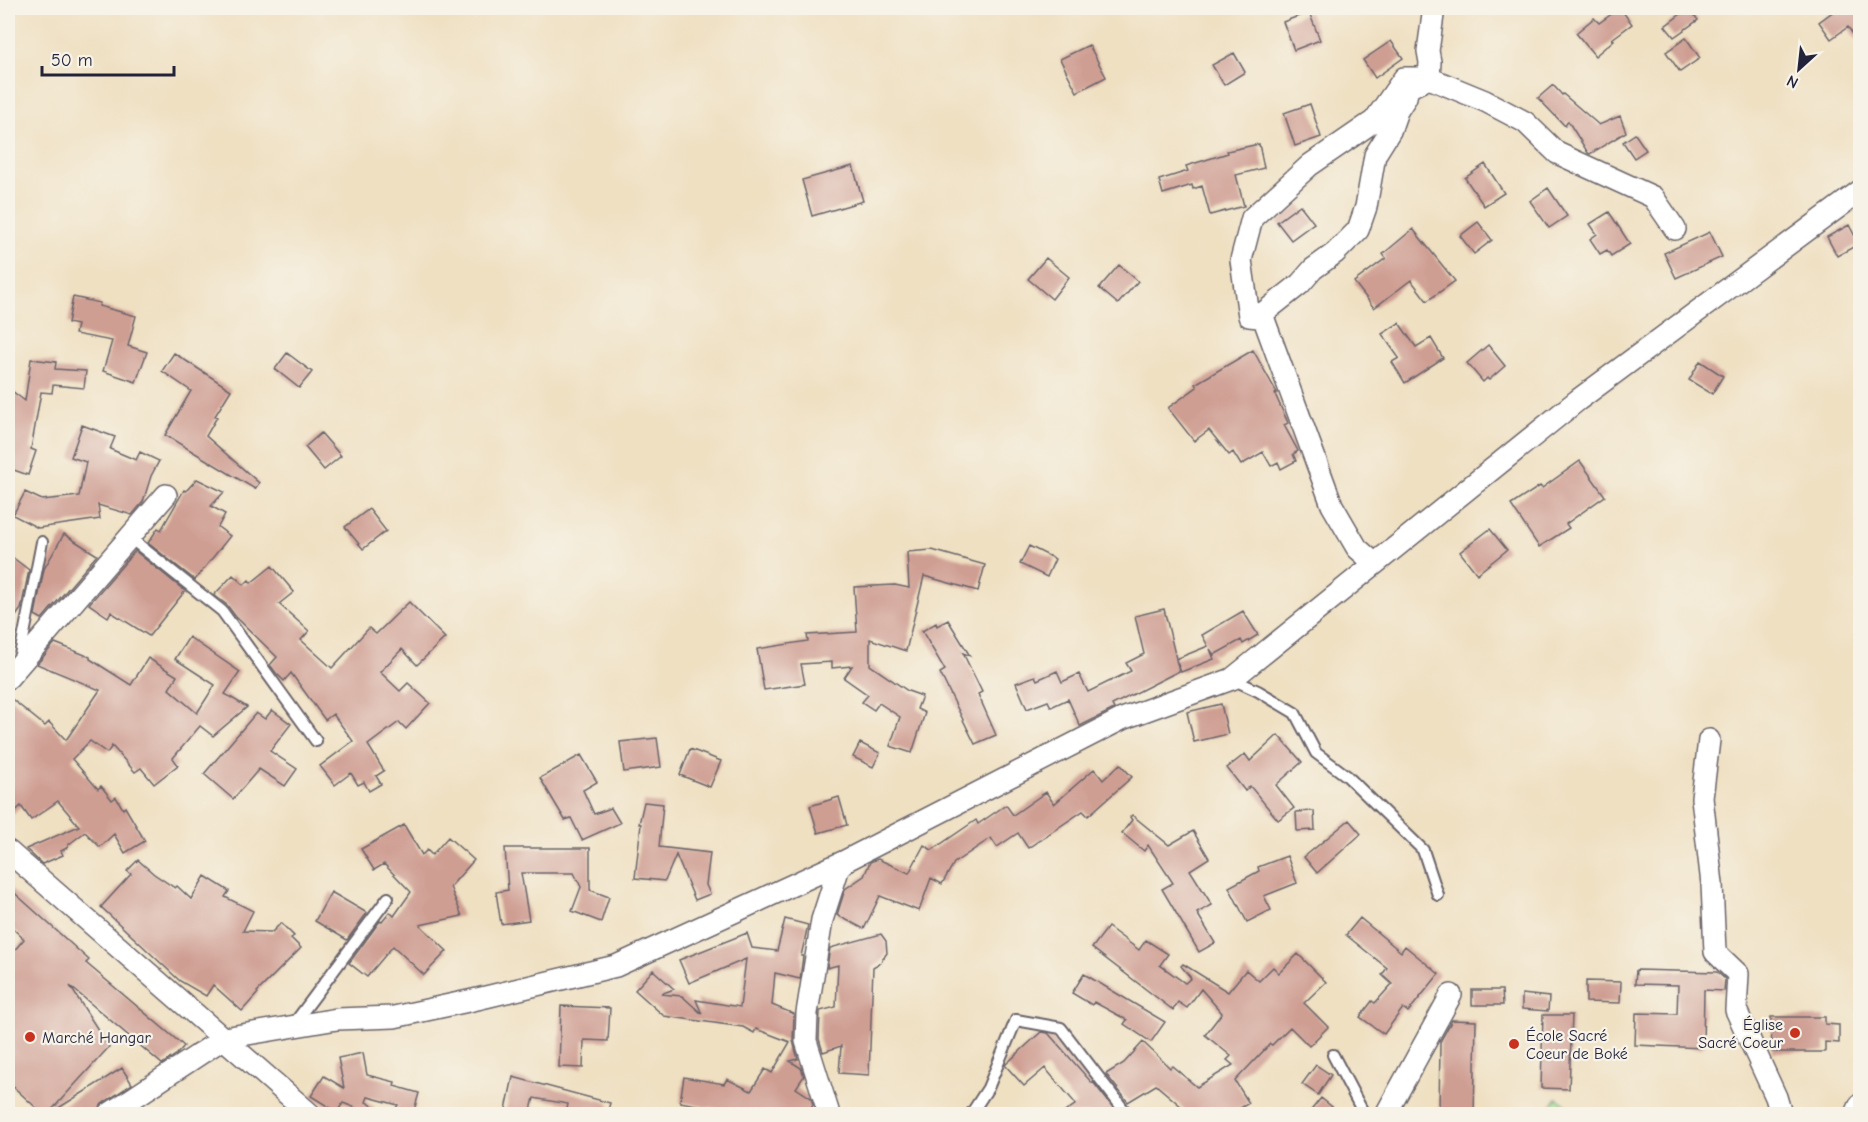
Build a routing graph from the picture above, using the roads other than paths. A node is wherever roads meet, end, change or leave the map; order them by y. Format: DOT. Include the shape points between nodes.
graph roads {
  1 [pos="1434,8"];
  2 [pos="1429,78"];
  3 [pos="1860,191"];
  4 [pos="1676,229"];
  5 [pos="1262,314"];
  6 [pos="166,495"];
  7 [pos="129,537"];
  8 [pos="42,542"];
  9 [pos="1374,563"];
  10 [pos="13,671"];
  11 [pos="1232,679"];
  12 [pos="1709,740"];
  13 [pos="316,741"];
  14 [pos="8,851"];
  15 [pos="845,861"];
  16 [pos="1438,895"];
  17 [pos="388,897"];
  18 [pos="1451,995"];
  19 [pos="293,1025"];
  20 [pos="224,1038"];
  21 [pos="1333,1055"];
  22 [pos="1860,1105"];
  23 [pos="109,1114"];
  24 [pos="310,1114"];
  25 [pos="829,1114"];
  26 [pos="971,1114"];
  27 [pos="1127,1114"];
  28 [pos="1364,1114"];
  29 [pos="1386,1114"];
  30 [pos="1781,1114"];
  31 [pos="1856,1114"];
  1 -- 2 [label="street"];
  2 -- 4 [label="street" via="1525,122 1557,153 1653,197"];
  2 -- 5 [label="street" via="1408,88 1390,131 1375,154 1359,230"];
  2 -- 5 [label="street" via="1404,78 1374,121 1310,165 1252,218 1241,260 1249,316"];
  3 -- 9 [label="street" via="1578,400"];
  5 -- 9 [label="street" via="1332,506 1357,548"];
  6 -- 7 [label="street"];
  7 -- 10 [label="street"];
  7 -- 13 [label="lane" via="222,611"];
  8 -- 10 [label="lane"];
  9 -- 11 [label="street"];
  11 -- 15 [label="street" via="1122,719"];
  11 -- 16 [label="lane" via="1295,713 1316,753 1347,776 1423,850"];
  12 -- 30 [label="street" via="1702,798 1715,952 1738,974 1736,1010"];
  14 -- 20 [label="street"];
  15 -- 19 [label="street" via="616,966 394,1017"];
  15 -- 25 [label="street" via="822,920 807,1013 806,1041"];
  17 -- 19 [label="lane"];
  18 -- 29 [label="street"];
  19 -- 20 [label="street"];
  20 -- 23 [label="street"];
  20 -- 24 [label="street"];
  21 -- 28 [label="lane"];
  22 -- 31 [label="street"];
  26 -- 27 [label="lane" via="988,1088 1016,1020 1061,1028"];
}
